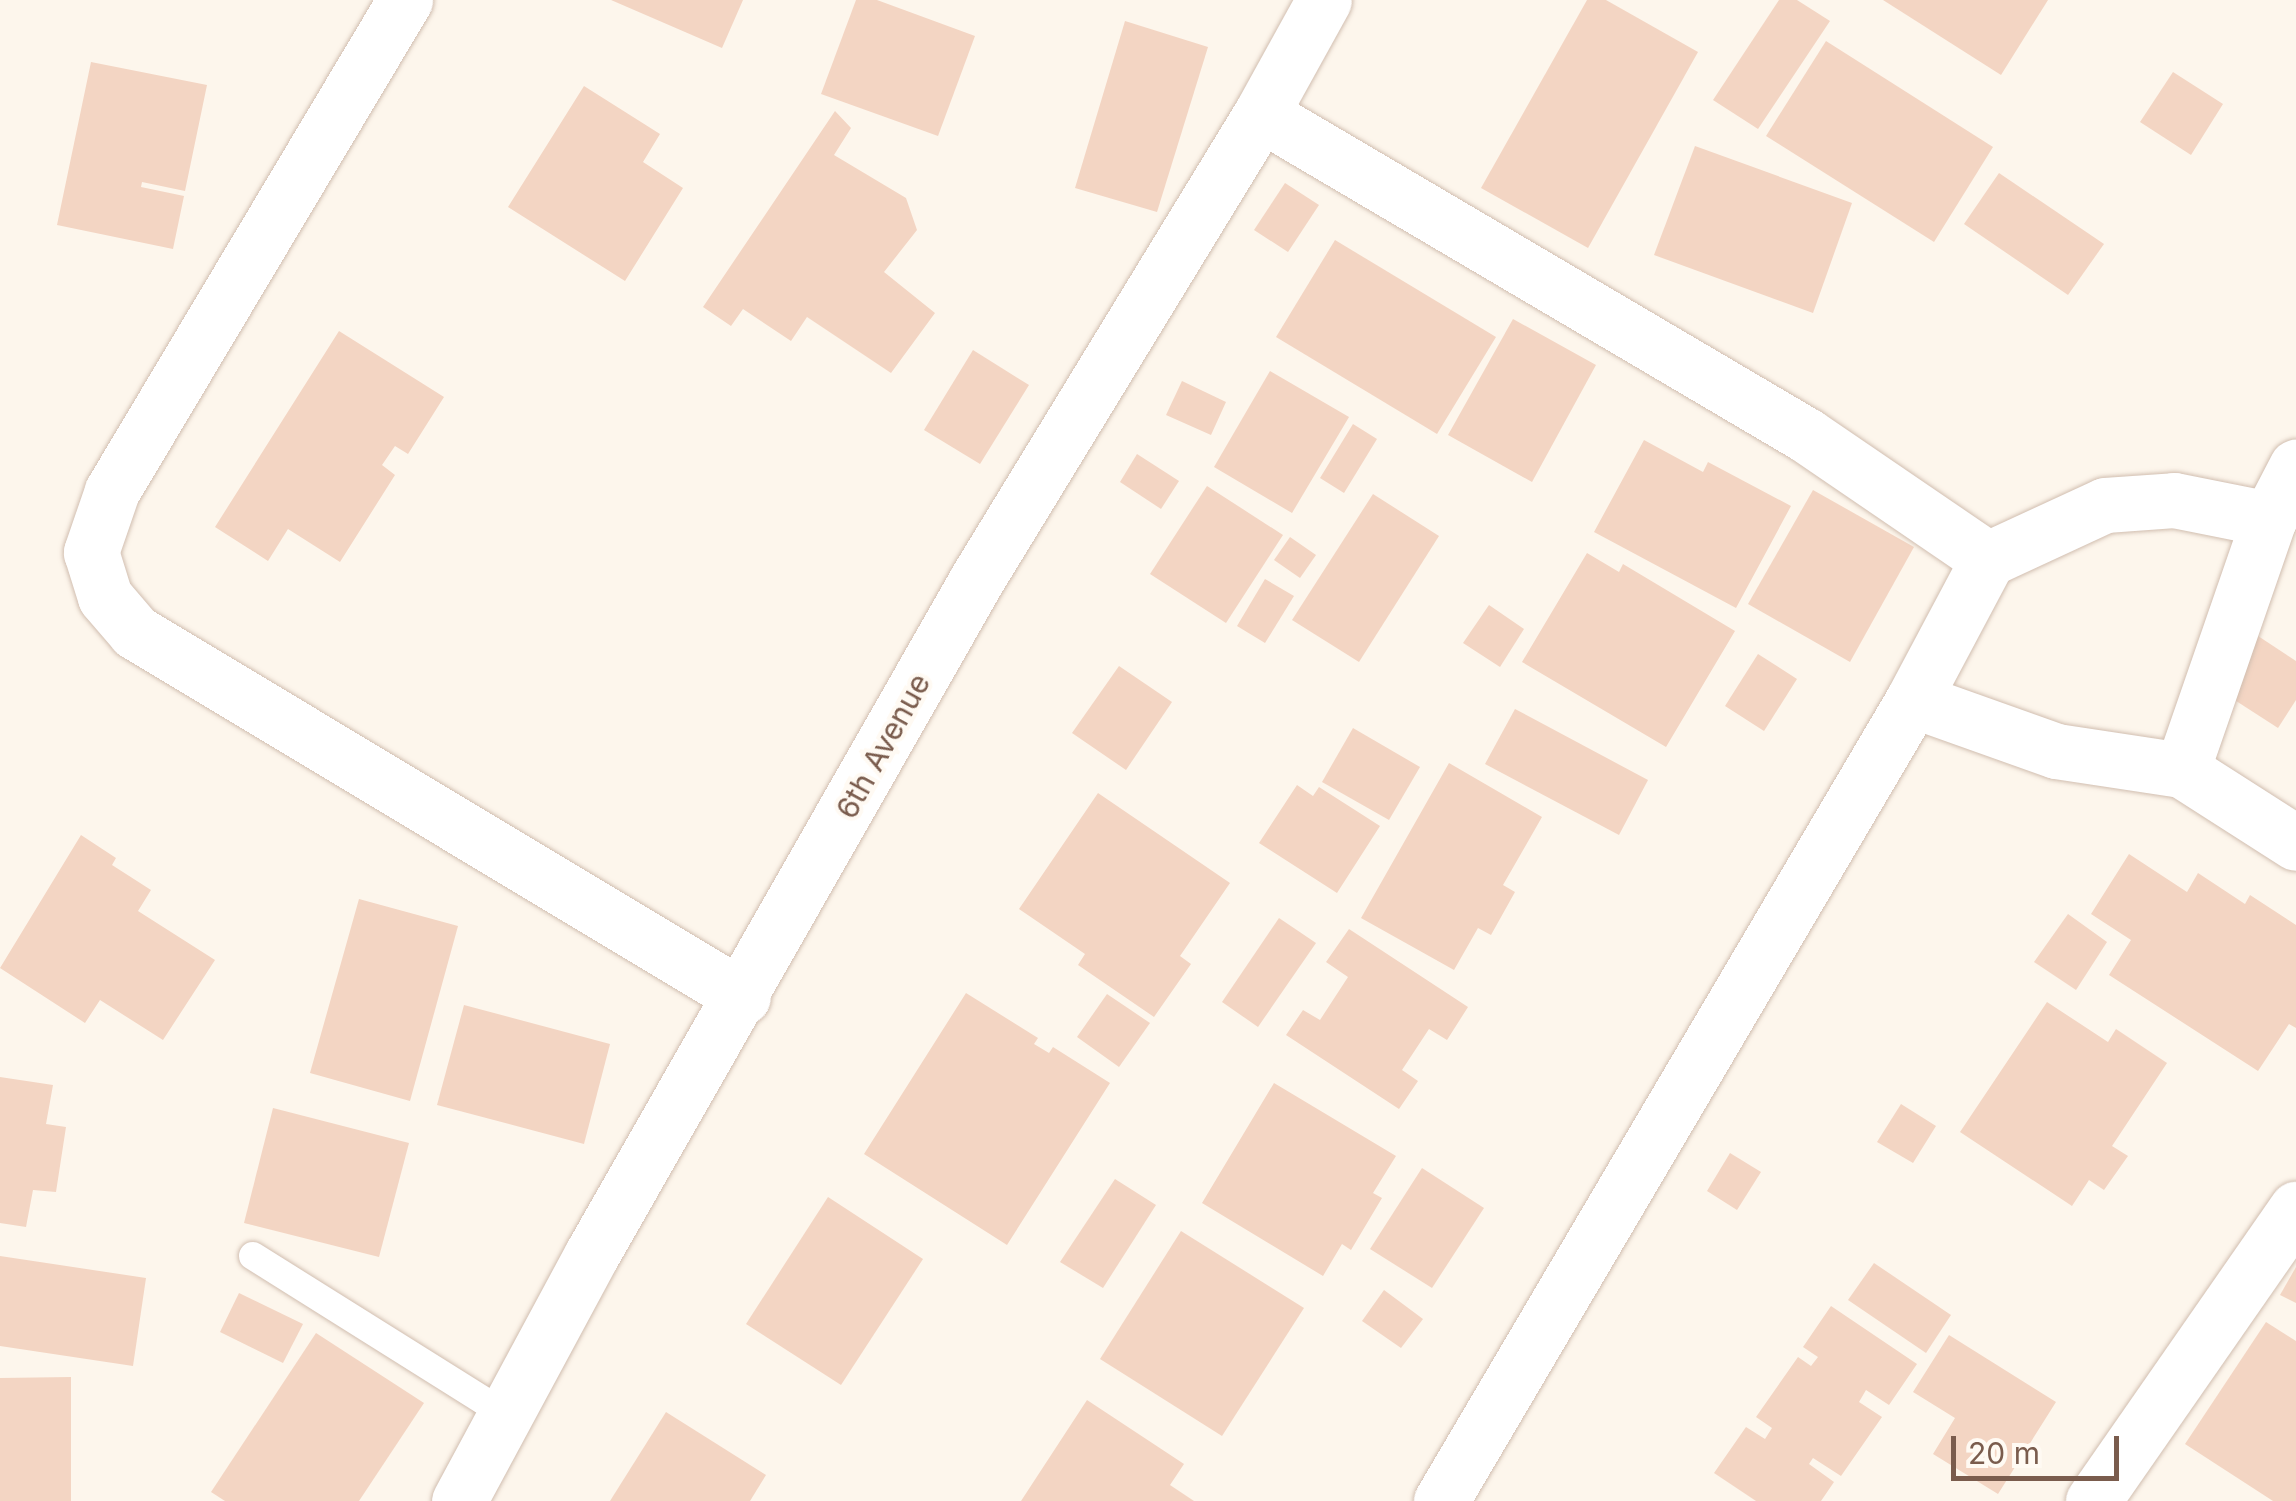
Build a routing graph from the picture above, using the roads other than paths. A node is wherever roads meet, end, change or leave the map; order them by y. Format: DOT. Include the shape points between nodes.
graph roads {
  1 [pos="405,0"];
  2 [pos="1324,0"];
  3 [pos="1262,114"];
  4 [pos="2296,467"];
  5 [pos="2269,519"];
  6 [pos="1988,559"];
  7 [pos="1913,700"];
  8 [pos="2182,770"];
  9 [pos="2296,843"];
  10 [pos="742,996"];
  11 [pos="2296,1209"];
  12 [pos="254,1256"];
  13 [pos="506,1415"];
  14 [pos="459,1501"];
  15 [pos="1441,1501"];
  16 [pos="2093,1501"];
  1 -- 10 [label="street" via="112,492 92,552 106,597 135,632"];
  2 -- 3 [label="street, 6th Avenue"];
  3 -- 6 [label="street" via="1806,434"];
  3 -- 10 [label="street, 6th Avenue" via="977,579"];
  4 -- 5 [label="street"];
  5 -- 6 [label="street" via="2174,500 2105,505"];
  5 -- 8 [label="street"];
  6 -- 7 [label="street"];
  7 -- 8 [label="street" via="2056,751"];
  7 -- 15 [label="street"];
  8 -- 9 [label="street"];
  10 -- 13 [label="street, 6th Avenue"];
  11 -- 16 [label="street"];
  12 -- 13 [label="lane"];
  13 -- 14 [label="street, 6th Avenue"];
}
